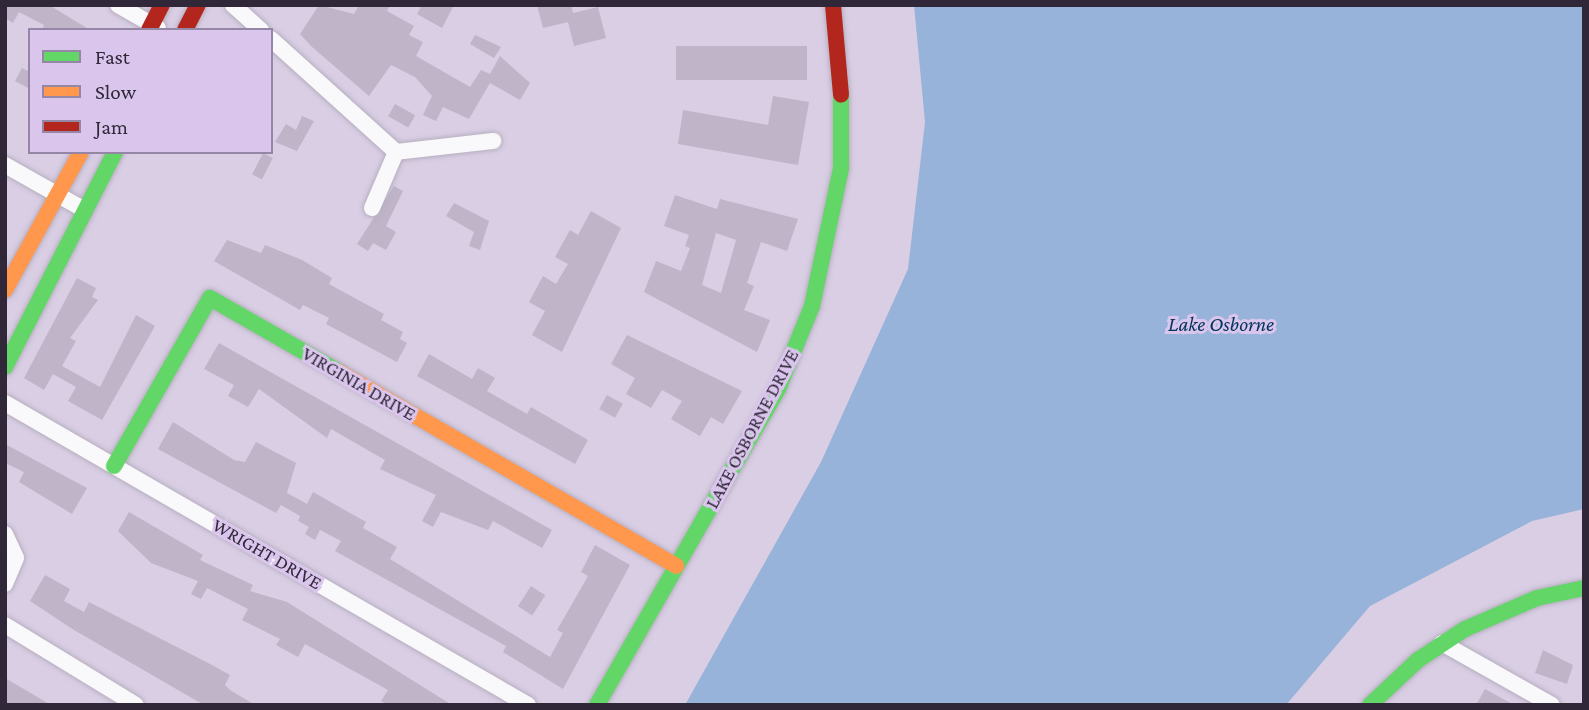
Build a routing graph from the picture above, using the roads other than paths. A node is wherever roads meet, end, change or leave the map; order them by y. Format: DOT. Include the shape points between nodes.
graph roads {
  1 [pos="118,5"];
  2 [pos="162,5"];
  3 [pos="198,5"];
  4 [pos="233,5"];
  5 [pos="833,5"];
  6 [pos="153,28"];
  7 [pos="186,28"];
  8 [pos="259,28"];
  9 [pos="273,41"];
  10 [pos="493,141"];
  11 [pos="396,152"];
  12 [pos="80,154"];
  13 [pos="114,154"];
  14 [pos="5,165"];
  15 [pos="57,195"];
  16 [pos="372,208"];
  17 [pos="83,209"];
  18 [pos="5,290"];
  19 [pos="5,367"];
  20 [pos="5,403"];
  21 [pos="114,466"];
  22 [pos="5,534"];
  23 [pos="676,566"];
  24 [pos="5,584"];
  25 [pos="1584,588"];
  26 [pos="5,625"];
  27 [pos="1442,643"];
  28 [pos="136,705"];
  29 [pos="528,705"];
  30 [pos="597,705"];
  31 [pos="1370,705"];
  32 [pos="1552,705"];
  1 -- 6 [label="street"];
  2 -- 6 [label="street"];
  3 -- 7 [label="street"];
  4 -- 8 [label="street"];
  5 -- 23 [label="street, LAKE OSBORNE DRIVE" via="843,123 827,256 778,389"];
  9 -- 11 [label="street"];
  10 -- 11 [label="street"];
  11 -- 16 [label="street"];
  12 -- 15 [label="street"];
  13 -- 17 [label="street"];
  14 -- 15 [label="street"];
  15 -- 17 [label="street"];
  15 -- 18 [label="street"];
  17 -- 19 [label="street"];
  20 -- 21 [label="street, WRIGHT DRIVE"];
  21 -- 23 [label="street, VIRGINIA DRIVE" via="210,298"];
  21 -- 29 [label="street, WRIGHT DRIVE"];
  22 -- 24 [label="street" via="16,558"];
  23 -- 30 [label="street, LAKE OSBORNE DRIVE"];
  25 -- 27 [label="street" via="1501,612"];
  26 -- 28 [label="street"];
  27 -- 31 [label="street"];
  27 -- 32 [label="street"];
}
